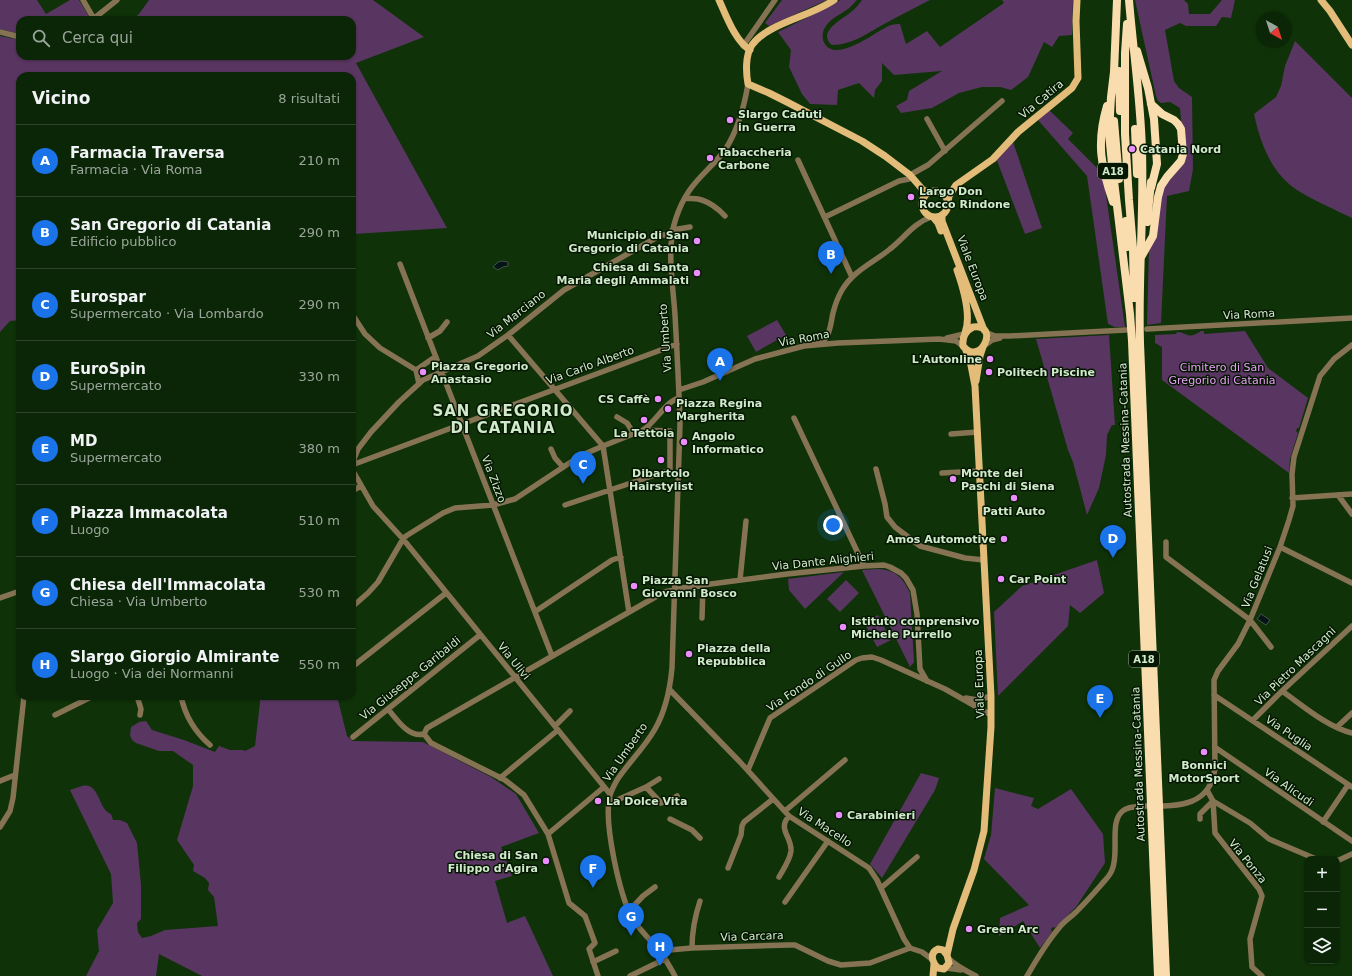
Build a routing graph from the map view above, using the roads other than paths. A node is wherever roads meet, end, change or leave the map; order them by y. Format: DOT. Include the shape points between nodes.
graph roads {
  1 [pos="82,0"];
  2 [pos="117,0"];
  3 [pos="719,0"];
  4 [pos="775,0"];
  5 [pos="834,0"];
  6 [pos="1077,0"];
  7 [pos="1118,0"];
  8 [pos="1128,0"];
  9 [pos="1321,0"];
  10 [pos="91,16"];
  11 [pos="98,16"];
  12 [pos="0,32"];
  13 [pos="1129,32"];
  14 [pos="16,36"];
  15 [pos="1352,45"];
  16 [pos="743,46"];
  17 [pos="750,50"];
  18 [pos="1135,61"];
  19 [pos="1143,70"];
  20 [pos="1114,72"];
  21 [pos="748,84"];
  22 [pos="1148,92"];
  23 [pos="1002,101"];
  24 [pos="1151,107"];
  25 [pos="927,119"];
  26 [pos="1179,127"];
  27 [pos="945,151"];
  28 [pos="798,160"];
  29 [pos="910,177"];
  30 [pos="956,185"];
  31 [pos="1151,188"];
  32 [pos="932,192"];
  33 [pos="685,198"];
  34 [pos="922,200"];
  35 [pos="948,202"];
  36 [pos="942,215"];
  37 [pos="725,216"];
  38 [pos="825,217"];
  39 [pos="932,217"];
  40 [pos="1147,223"];
  41 [pos="690,227"];
  42 [pos="672,232"];
  43 [pos="1121,241"];
  44 [pos="1137,249"];
  45 [pos="1140,259"];
  46 [pos="400,264"];
  47 [pos="852,277"];
  48 [pos="1129,301"];
  49 [pos="1352,318"];
  50 [pos="356,320"];
  51 [pos="447,322"];
  52 [pos="1147,329"];
  53 [pos="1126,330"];
  54 [pos="829,331"];
  55 [pos="985,331"];
  56 [pos="965,334"];
  57 [pos="508,335"];
  58 [pos="1010,336"];
  59 [pos="428,338"];
  60 [pos="939,340"];
  61 [pos="838,342"];
  62 [pos="677,344"];
  63 [pos="1352,345"];
  64 [pos="808,346"];
  65 [pos="984,346"];
  66 [pos="964,347"];
  67 [pos="435,357"];
  68 [pos="414,369"];
  69 [pos="441,371"];
  70 [pos="418,385"];
  71 [pos="975,386"];
  72 [pos="554,389"];
  73 [pos="679,390"];
  74 [pos="679,398"];
  75 [pos="617,417"];
  76 [pos="794,418"];
  77 [pos="462,424"];
  78 [pos="643,430"];
  79 [pos="978,432"];
  80 [pos="634,434"];
  81 [pos="951,434"];
  82 [pos="603,446"];
  83 [pos="551,450"];
  84 [pos="356,454"];
  85 [pos="356,464"];
  86 [pos="563,467"];
  87 [pos="876,469"];
  88 [pos="980,471"];
  89 [pos="942,473"];
  90 [pos="356,474"];
  91 [pos="361,486"];
  92 [pos="356,489"];
  93 [pos="610,489"];
  94 [pos="1352,494"];
  95 [pos="1338,495"];
  96 [pos="1292,498"];
  97 [pos="493,505"];
  98 [pos="565,505"];
  99 [pos="1352,514"];
  100 [pos="746,521"];
  101 [pos="403,539"];
  102 [pos="1166,542"];
  103 [pos="1280,546"];
  104 [pos="621,556"];
  105 [pos="984,560"];
  106 [pos="864,566"];
  107 [pos="740,580"];
  108 [pos="1352,583"];
  109 [pos="703,585"];
  110 [pos="675,589"];
  111 [pos="16,592"];
  112 [pos="446,593"];
  113 [pos="0,598"];
  114 [pos="356,604"];
  115 [pos="536,611"];
  116 [pos="629,612"];
  117 [pos="702,618"];
  118 [pos="1250,620"];
  119 [pos="1352,626"];
  120 [pos="480,635"];
  121 [pos="1271,647"];
  122 [pos="552,656"];
  123 [pos="919,660"];
  124 [pos="356,664"];
  125 [pos="910,673"];
  126 [pos="515,678"];
  127 [pos="927,681"];
  128 [pos="670,690"];
  129 [pos="1282,691"];
  130 [pos="955,695"];
  131 [pos="1214,695"];
  132 [pos="991,696"];
  133 [pos="24,700"];
  134 [pos="85,700"];
  135 [pos="138,700"];
  136 [pos="182,700"];
  137 [pos="388,709"];
  138 [pos="570,711"];
  139 [pos="1352,713"];
  140 [pos="991,715"];
  141 [pos="55,716"];
  142 [pos="140,716"];
  143 [pos="1253,720"];
  144 [pos="557,728"];
  145 [pos="1337,728"];
  146 [pos="1352,733"];
  147 [pos="424,734"];
  148 [pos="353,736"];
  149 [pos="210,745"];
  150 [pos="1216,748"];
  151 [pos="845,760"];
  152 [pos="748,770"];
  153 [pos="16,775"];
  154 [pos="500,778"];
  155 [pos="658,779"];
  156 [pos="0,781"];
  157 [pos="1350,786"];
  158 [pos="604,787"];
  159 [pos="646,787"];
  160 [pos="1207,790"];
  161 [pos="676,796"];
  162 [pos="609,798"];
  163 [pos="773,799"];
  164 [pos="1213,800"];
  165 [pos="787,814"];
  166 [pos="670,819"];
  167 [pos="1200,819"];
  168 [pos="1323,822"];
  169 [pos="0,827"];
  170 [pos="548,834"];
  171 [pos="700,838"];
  172 [pos="828,841"];
  173 [pos="1352,841"];
  174 [pos="1352,854"];
  175 [pos="1309,856"];
  176 [pos="917,857"];
  177 [pos="1340,860"];
  178 [pos="728,868"];
  179 [pos="779,877"];
  180 [pos="654,887"];
  181 [pos="881,888"];
  182 [pos="700,901"];
  183 [pos="785,902"];
  184 [pos="629,911"];
  185 [pos="953,929"];
  186 [pos="692,948"];
  187 [pos="910,948"];
  188 [pos="937,949"];
  189 [pos="616,951"];
  190 [pos="661,952"];
  191 [pos="922,952"];
  192 [pos="947,956"];
  193 [pos="665,959"];
  194 [pos="593,962"];
  195 [pos="933,962"];
  196 [pos="945,968"];
  197 [pos="966,971"];
  198 [pos="598,976"];
  199 [pos="630,976"];
  200 [pos="675,976"];
  201 [pos="933,976"];
  202 [pos="936,976"];
  203 [pos="976,976"];
  204 [pos="1027,976"];
  205 [pos="1158,976"];
  206 [pos="1165,976"];
  207 [pos="1262,976"];
  1 -- 10 [label="street"];
  2 -- 11 [label="street"];
  3 -- 16 [label="main road"];
  4 -- 16 [label="street"];
  5 -- 17 [label="main road" via="767,32 754,42"];
  6 -- 30 [label="main road, Via Catira" via="1076,83 1018,132 993,159"];
  7 -- 20 [label="highway, Autostrada Messina-Catania / A18"];
  7 -- 48 [label="highway" via="1119,90"];
  8 -- 13 [label="highway, Autostrada Messina-Catania / A18"];
  9 -- 15 [label="main road"];
  12 -- 14 [label="street"];
  13 -- 18 [label="highway, Autostrada Messina-Catania / A18"];
  13 -- 19 [label="highway"];
  13 -- 44 [label="highway" via="1130,150"];
  16 -- 17 [label="main road"];
  17 -- 21 [label="main road"];
  18 -- 40 [label="highway" via="1142,90 1147,149"];
  18 -- 44 [label="highway, Autostrada Messina-Catania / A18" via="1143,202"];
  19 -- 22 [label="highway"];
  19 -- 31 [label="highway" via="1152,149"];
  20 -- 43 [label="highway, Autostrada Messina-Catania / A18" via="1109,133"];
  20 -- 43 [label="highway" via="1102,121 1100,151"];
  21 -- 29 [label="main road" via="862,141"];
  21 -- 33 [label="street" via="742,113 725,149"];
  22 -- 24 [label="highway"];
  22 -- 26 [label="highway" via="1162,110 1175,116"];
  23 -- 27 [label="street"];
  24 -- 26 [label="highway" via="1158,117"];
  24 -- 31 [label="highway" via="1157,164"];
  25 -- 27 [label="street"];
  26 -- 45 [label="highway" via="1182,158 1162,186 1153,236"];
  27 -- 29 [label="street"];
  28 -- 38 [label="street"];
  29 -- 32 [label="main road" via="923,190"];
  29 -- 34 [label="main road"];
  29 -- 38 [label="street"];
  30 -- 32 [label="main road"];
  30 -- 35 [label="main road"];
  31 -- 40 [label="highway"];
  32 -- 34 [label="main road"];
  32 -- 35 [label="main road" via="945,196"];
  33 -- 37 [label="street" via="697,198 719,209"];
  33 -- 42 [label="street"];
  34 -- 39 [label="main road" via="922,208"];
  35 -- 36 [label="main road" via="947,209"];
  36 -- 39 [label="main road"];
  36 -- 55 [label="main road, Viale Europa" via="942,221"];
  38 -- 47 [label="street"];
  39 -- 47 [label="street" via="920,222 890,249"];
  39 -- 56 [label="main road, Viale Europa" via="938,223 948,246 965,295 968,316"];
  40 -- 44 [label="highway"];
  41 -- 42 [label="street"];
  42 -- 57 [label="street, Via Marciano" via="664,234 564,290"];
  42 -- 62 [label="street, Via Umberto"];
  43 -- 48 [label="highway, Autostrada Messina-Catania / A18"];
  44 -- 45 [label="highway, Autostrada Messina-Catania / A18"];
  44 -- 206 [label="highway" via="1155,825"];
  45 -- 206 [label="highway, Autostrada Messina-Catania / A18" via="1139,314"];
  46 -- 59 [label="street, Via Zizzo"];
  47 -- 54 [label="street" via="836,303"];
  48 -- 205 [label="highway, Autostrada Messina-Catania / A18"];
  49 -- 52 [label="street, Via Roma"];
  50 -- 68 [label="street" via="365,334 380,348"];
  51 -- 59 [label="street" via="440,331"];
  53 -- 58 [label="street"];
  54 -- 61 [label="street" via="833,340"];
  54 -- 64 [label="street" via="822,341"];
  55 -- 56 [label="main road" via="976,327"];
  55 -- 58 [label="street" via="995,336"];
  55 -- 65 [label="main road" via="987,339"];
  56 -- 60 [label="street"];
  56 -- 66 [label="main road" via="962,339"];
  57 -- 69 [label="street, Via Marciano" via="478,356"];
  57 -- 72 [label="street"];
  58 -- 65 [label="street" via="992,340"];
  59 -- 67 [label="street, Via Zizzo"];
  60 -- 61 [label="street, Via Roma"];
  60 -- 66 [label="street" via="956,341"];
  61 -- 64 [label="street, Via Roma"];
  62 -- 72 [label="street, Via Carlo Alberto"];
  62 -- 73 [label="street, Via Umberto"];
  63 -- 96 [label="street, Via Gelatusi" via="1334,359 1320,376 1294,457"];
  64 -- 73 [label="street, Via Roma" via="755,359"];
  65 -- 66 [label="main road" via="975,351"];
  65 -- 71 [label="main road"];
  66 -- 71 [label="main road" via="970,360"];
  67 -- 68 [label="street"];
  67 -- 69 [label="street, Via Zizzo"];
  68 -- 70 [label="street"];
  69 -- 70 [label="street, Via Marciano"];
  69 -- 77 [label="street, Via Zizzo"];
  70 -- 84 [label="street, Via Marciano" via="371,432"];
  71 -- 79 [label="main road, Viale Europa"];
  72 -- 77 [label="street, Via Carlo Alberto"];
  72 -- 82 [label="street"];
  73 -- 74 [label="street, Via Umberto"];
  74 -- 78 [label="street" via="672,401"];
  74 -- 110 [label="street, Via Umberto"];
  75 -- 80 [label="street" via="627,423"];
  76 -- 106 [label="street"];
  77 -- 85 [label="street, Via Carlo Alberto"];
  77 -- 97 [label="street, Via Zizzo"];
  78 -- 80 [label="street"];
  78 -- 93 [label="street" via="670,431 670,470"];
  79 -- 81 [label="street"];
  79 -- 88 [label="main road, Viale Europa"];
  80 -- 82 [label="street"];
  82 -- 86 [label="street"];
  82 -- 93 [label="street"];
  83 -- 86 [label="street"];
  86 -- 97 [label="street" via="515,499"];
  87 -- 105 [label="street" via="888,517 894,527 920,546 965,558"];
  88 -- 89 [label="street"];
  88 -- 105 [label="main road, Viale Europa"];
  90 -- 91 [label="street, Via Ulivi"];
  91 -- 92 [label="street"];
  91 -- 101 [label="street, Via Ulivi" via="373,506"];
  93 -- 98 [label="street"];
  93 -- 104 [label="street"];
  94 -- 95 [label="street"];
  95 -- 96 [label="street"];
  95 -- 99 [label="street"];
  96 -- 103 [label="street, Via Gelatusi" via="1292,512"];
  97 -- 101 [label="street" via="449,511"];
  97 -- 115 [label="street, Via Zizzo"];
  100 -- 107 [label="street"];
  101 -- 112 [label="street, Via Ulivi"];
  101 -- 114 [label="street" via="378,582"];
  102 -- 118 [label="street" via="1166,557"];
  103 -- 108 [label="street"];
  103 -- 118 [label="street, Via Gelatusi"];
  104 -- 115 [label="street"];
  104 -- 116 [label="street"];
  105 -- 132 [label="main road, Viale Europa"];
  106 -- 107 [label="street, Via Dante Alighieri"];
  106 -- 123 [label="street, Via Dante Alighieri" via="890,567 902,573 911,585 917,614"];
  107 -- 109 [label="street, Via Dante Alighieri"];
  109 -- 110 [label="street, Via Dante Alighieri"];
  109 -- 117 [label="street"];
  110 -- 116 [label="street, Via Dante Alighieri" via="664,592"];
  110 -- 128 [label="street, Via Umberto"];
  111 -- 113 [label="street"];
  112 -- 120 [label="street, Via Ulivi"];
  112 -- 124 [label="street"];
  115 -- 122 [label="street, Via Zizzo"];
  116 -- 122 [label="street, Via Dante Alighieri"];
  118 -- 121 [label="street"];
  118 -- 131 [label="street, Via Gelatusi" via="1238,644 1218,670 1214,680"];
  119 -- 129 [label="street, Via Pietro Mascagni"];
  120 -- 126 [label="street, Via Ulivi"];
  120 -- 137 [label="street, Via Giuseppe Garibaldi"];
  122 -- 126 [label="street, Via Dante Alighieri"];
  123 -- 125 [label="street"];
  123 -- 127 [label="street, Via Dante Alighieri" via="920,669"];
  125 -- 127 [label="street, Via Fondo di Gullo"];
  125 -- 152 [label="street, Via Fondo di Gullo" via="872,657 862,658 848,665 770,718"];
  126 -- 144 [label="street, Via Ulivi"];
  126 -- 147 [label="street, Via Dante Alighieri" via="427,728"];
  127 -- 130 [label="street, Via Fondo di Gullo"];
  128 -- 152 [label="street, Via Macello"];
  128 -- 162 [label="street, Via Umberto" via="655,729 618,779"];
  129 -- 143 [label="street, Via Pietro Mascagni"];
  129 -- 145 [label="street"];
  130 -- 132 [label="street" via="977,700"];
  130 -- 140 [label="street"];
  131 -- 143 [label="street, Via Puglia"];
  131 -- 150 [label="street, Via Gelatusi"];
  132 -- 140 [label="main road, Viale Europa"];
  133 -- 153 [label="street"];
  134 -- 141 [label="street"];
  135 -- 142 [label="street"];
  136 -- 149 [label="street" via="191,722"];
  137 -- 147 [label="street" via="402,726 419,735"];
  137 -- 148 [label="street, Via Giuseppe Garibaldi"];
  138 -- 144 [label="street"];
  139 -- 145 [label="street"];
  140 -- 185 [label="main road, Viale Europa" via="984,831 974,870"];
  143 -- 157 [label="street, Via Puglia"];
  144 -- 154 [label="street"];
  144 -- 158 [label="street, Via Ulivi"];
  145 -- 146 [label="street"];
  147 -- 154 [label="street" via="431,743"];
  150 -- 160 [label="street, Via Gelatusi" via="1214,776"];
  150 -- 168 [label="street, Via Alicudi"];
  151 -- 165 [label="street"];
  152 -- 163 [label="street, Via Macello"];
  153 -- 156 [label="street"];
  153 -- 169 [label="street" via="10,811"];
  154 -- 170 [label="street" via="524,795"];
  155 -- 159 [label="street"];
  157 -- 168 [label="street"];
  158 -- 162 [label="street, Via Ulivi"];
  158 -- 170 [label="street"];
  159 -- 161 [label="street" via="661,803"];
  159 -- 162 [label="street" via="615,801"];
  160 -- 164 [label="street"];
  160 -- 204 [label="street" via="1189,803 1178,806 1126,808 1118,815 1115,826 1114,864 1109,876 1059,927"];
  162 -- 184 [label="street" via="612,851"];
  163 -- 165 [label="street, Via Macello"];
  163 -- 178 [label="street" via="744,822"];
  164 -- 167 [label="street" via="1200,814"];
  164 -- 175 [label="street" via="1250,823 1269,839"];
  164 -- 207 [label="street, Via Ponza" via="1215,834 1262,896 1250,939 1252,967"];
  165 -- 172 [label="street, Via Macello"];
  165 -- 179 [label="street" via="784,828 791,855"];
  166 -- 171 [label="street" via="692,830"];
  168 -- 173 [label="street, Via Alicudi"];
  170 -- 194 [label="street" via="569,903 585,916 594,943 588,949"];
  172 -- 181 [label="street, Via Macello" via="869,868"];
  172 -- 183 [label="street"];
  174 -- 177 [label="street"];
  176 -- 181 [label="street"];
  180 -- 184 [label="street"];
  181 -- 187 [label="street, Via Macello"];
  182 -- 186 [label="street" via="696,912"];
  184 -- 190 [label="street" via="634,921"];
  185 -- 188 [label="main road"];
  185 -- 192 [label="main road"];
  186 -- 187 [label="street, Via Carcara" via="795,945 841,965 870,963"];
  186 -- 190 [label="street, Via Carcara"];
  187 -- 191 [label="street"];
  188 -- 191 [label="street"];
  188 -- 192 [label="main road" via="943,950"];
  188 -- 195 [label="main road" via="932,954"];
  189 -- 194 [label="street"];
  190 -- 193 [label="street"];
  191 -- 195 [label="street"];
  192 -- 196 [label="main road" via="949,963"];
  192 -- 197 [label="street"];
  193 -- 199 [label="street"];
  193 -- 200 [label="street"];
  194 -- 198 [label="street"];
  195 -- 196 [label="main road" via="938,968"];
  195 -- 201 [label="main road"];
  196 -- 197 [label="street"];
  196 -- 202 [label="main road"];
  197 -- 203 [label="street"];
}
